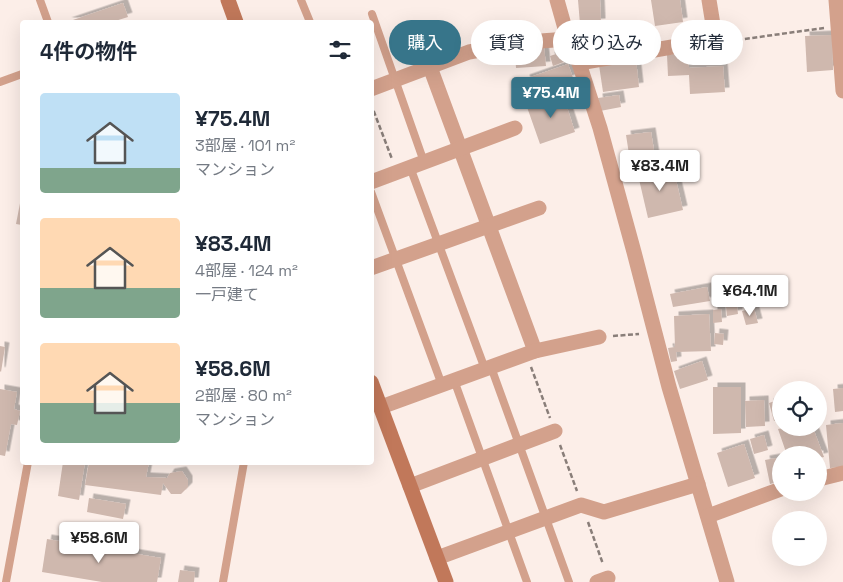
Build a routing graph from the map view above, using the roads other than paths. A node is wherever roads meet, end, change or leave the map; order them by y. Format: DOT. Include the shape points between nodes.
graph roads {
  1 [pos="40,0"];
  2 [pos="228,0"];
  3 [pos="301,0"];
  4 [pos="557,0"];
  5 [pos="709,0"];
  6 [pos="836,0"];
  7 [pos="372,14"];
  8 [pos="47,20"];
  9 [pos="235,20"];
  10 [pos="309,20"];
  11 [pos="563,20"];
  12 [pos="840,26"];
  13 [pos="553,40"];
  14 [pos="661,49"];
  15 [pos="580,65"];
  16 [pos="430,67"];
  17 [pos="20,75"];
  18 [pos="395,81"];
  19 [pos="0,82"];
  20 [pos="374,89"];
  21 [pos="843,91"];
  22 [pos="515,128"];
  23 [pos="460,149"];
  24 [pos="424,162"];
  25 [pos="403,170"];
  26 [pos="374,181"];
  27 [pos="374,200"];
  28 [pos="539,208"];
  29 [pos="489,226"];
  30 [pos="438,244"];
  31 [pos="396,259"];
  32 [pos="374,267"];
  33 [pos="599,337"];
  34 [pos="530,352"];
  35 [pos="488,368"];
  36 [pos="448,382"];
  37 [pos="374,390"];
  38 [pos="381,407"];
  39 [pos="555,431"];
  40 [pos="519,444"];
  41 [pos="482,459"];
  42 [pos="27,465"];
  43 [pos="243,465"];
  44 [pos="843,473"];
  45 [pos="827,477"];
  46 [pos="698,484"];
  47 [pos="410,486"];
  48 [pos="772,492"];
  49 [pos="708,516"];
  50 [pos="545,518"];
  51 [pos="509,532"];
  52 [pos="437,558"];
  53 [pos="6,582"];
  54 [pos="223,582"];
  55 [pos="446,582"];
  56 [pos="527,582"];
  57 [pos="569,582"];
  58 [pos="727,582"];
  1 -- 8 [label="lane"];
  2 -- 9 [label="street"];
  3 -- 10 [label="lane"];
  4 -- 11 [label="street"];
  5 -- 14 [label="street" via="716,43"];
  6 -- 12 [label="street"];
  7 -- 18 [label="lane"];
  12 -- 21 [label="street"];
  13 -- 16 [label="street" via="469,52"];
  15 -- 46 [label="street"];
  16 -- 18 [label="street"];
  16 -- 23 [label="street"];
  17 -- 19 [label="lane"];
  18 -- 20 [label="street"];
  18 -- 24 [label="lane"];
  22 -- 23 [label="street"];
  23 -- 24 [label="street"];
  23 -- 29 [label="street"];
  24 -- 25 [label="street"];
  25 -- 26 [label="street"];
  25 -- 30 [label="lane"];
  27 -- 31 [label="lane"];
  28 -- 29 [label="street"];
  29 -- 30 [label="street"];
  29 -- 34 [label="street"];
  30 -- 31 [label="street"];
  30 -- 35 [label="lane"];
  31 -- 32 [label="street"];
  31 -- 36 [label="lane"];
  33 -- 34 [label="street"];
  34 -- 35 [label="street"];
  35 -- 36 [label="street"];
  35 -- 40 [label="lane"];
  36 -- 38 [label="street"];
  36 -- 41 [label="lane"];
  37 -- 38 [label="street"];
  38 -- 47 [label="street"];
  39 -- 40 [label="street"];
  40 -- 41 [label="street"];
  40 -- 50 [label="lane"];
  41 -- 47 [label="street"];
  41 -- 51 [label="lane"];
  42 -- 53 [label="lane"];
  43 -- 54 [label="lane"];
  44 -- 45 [label="street"];
  46 -- 49 [label="street"];
  46 -- 50 [label="street" via="604,512 582,505"];
  47 -- 52 [label="street"];
  48 -- 49 [label="street"];
  49 -- 58 [label="street"];
  50 -- 51 [label="street"];
  50 -- 57 [label="lane"];
  51 -- 52 [label="street"];
  51 -- 56 [label="lane"];
  52 -- 55 [label="street"];
}
